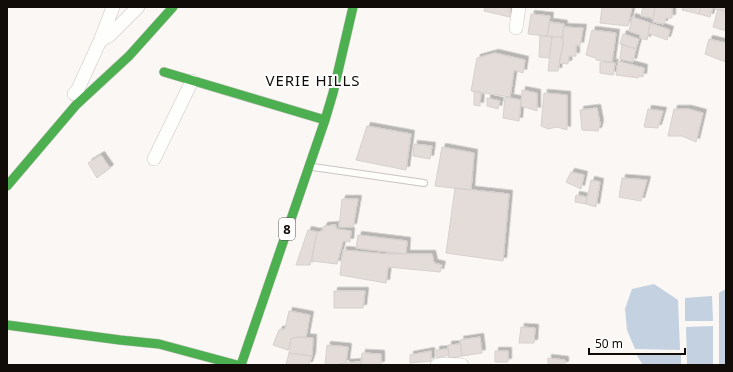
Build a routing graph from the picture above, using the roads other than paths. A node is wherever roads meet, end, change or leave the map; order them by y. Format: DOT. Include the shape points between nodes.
graph roads {
  1 [pos="113,7"];
  2 [pos="138,7"];
  3 [pos="173,7"];
  4 [pos="353,7"];
  5 [pos="519,7"];
  6 [pos="516,28"];
  7 [pos="100,41"];
  8 [pos="164,72"];
  9 [pos="192,81"];
  10 [pos="80,93"];
  11 [pos="325,120"];
  12 [pos="154,159"];
  13 [pos="309,166"];
  14 [pos="424,183"];
  15 [pos="7,186"];
  16 [pos="7,325"];
  17 [pos="237,365"];
  18 [pos="241,365"];
  19 [pos="437,365"];
  20 [pos="462,365"];
  1 -- 7 [label="street"];
  2 -- 7 [label="street" via="110,35"];
  3 -- 10 [label="street" via="129,56"];
  4 -- 11 [label="street, 8" via="334,93"];
  5 -- 6 [label="street"];
  7 -- 10 [label="street"];
  8 -- 9 [label="street"];
  9 -- 11 [label="street"];
  9 -- 12 [label="street"];
  10 -- 15 [label="street" via="76,105 13,173"];
  11 -- 13 [label="street, 8"];
  13 -- 14 [label="lane"];
  13 -- 18 [label="street, 8"];
  16 -- 17 [label="street" via="159,344"];
  19 -- 20 [label="street"];
}
